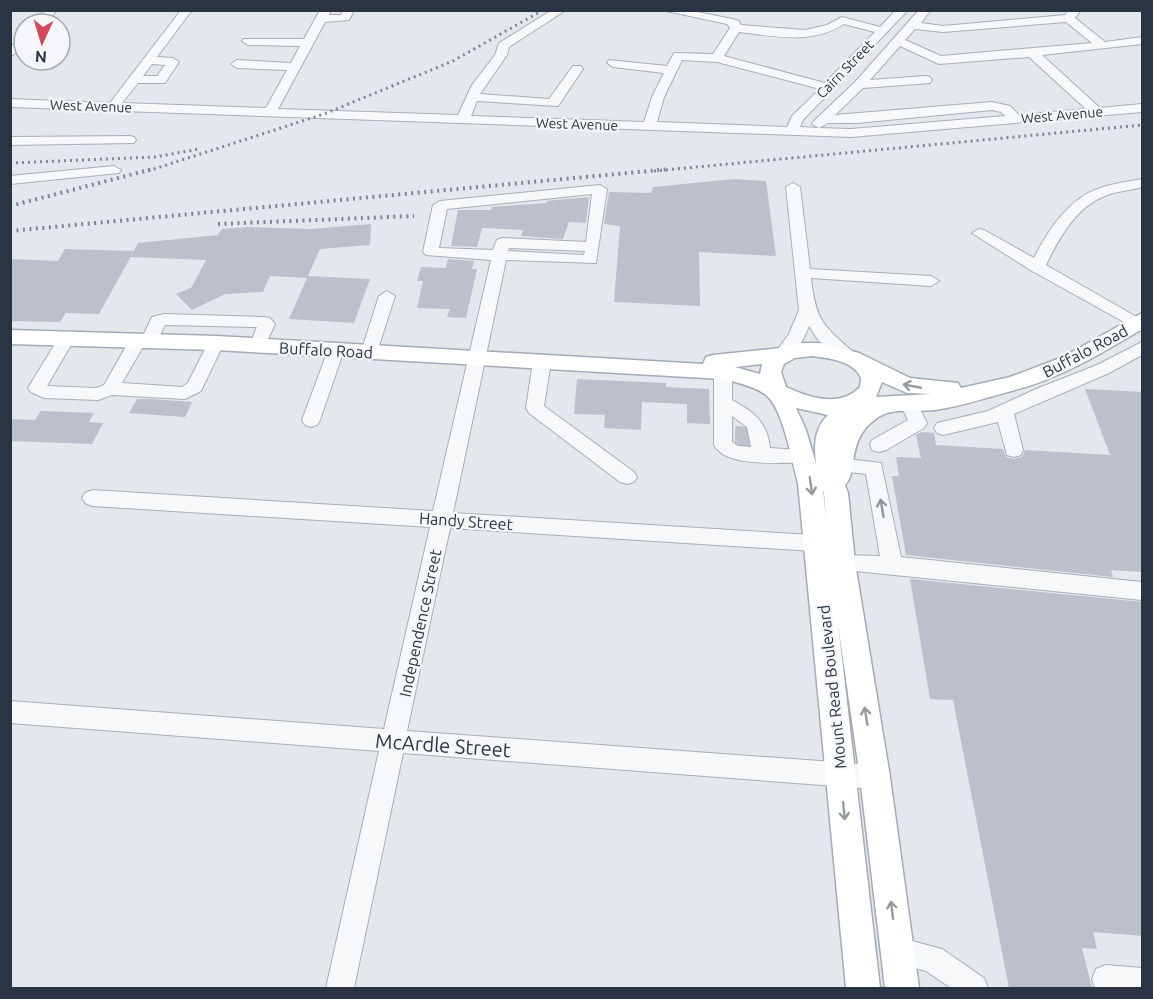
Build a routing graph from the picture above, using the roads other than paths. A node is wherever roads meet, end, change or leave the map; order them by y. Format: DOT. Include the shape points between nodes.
graph roads {
  1 [pos="187,10"];
  2 [pos="349,10"];
  3 [pos="561,10"];
  4 [pos="667,10"];
  5 [pos="903,10"];
  6 [pos="926,10"];
  7 [pos="1072,14"];
  8 [pos="324,15"];
  9 [pos="1000,24"];
  10 [pos="913,25"];
  11 [pos="736,28"];
  12 [pos="883,31"];
  13 [pos="248,41"];
  14 [pos="898,41"];
  15 [pos="1143,41"];
  16 [pos="309,43"];
  17 [pos="1103,46"];
  18 [pos="1032,53"];
  19 [pos="717,58"];
  20 [pos="149,60"];
  21 [pos="613,63"];
  22 [pos="237,64"];
  23 [pos="295,67"];
  24 [pos="577,69"];
  25 [pos="672,70"];
  26 [pos="134,79"];
  27 [pos="926,80"];
  28 [pos="859,85"];
  29 [pos="828,87"];
  30 [pos="472,97"];
  31 [pos="13,106"];
  32 [pos="113,107"];
  33 [pos="1143,108"];
  34 [pos="270,112"];
  35 [pos="1097,112"];
  36 [pos="824,119"];
  37 [pos="462,120"];
  38 [pos="1017,120"];
  39 [pos="649,126"];
  40 [pos="792,131"];
  41 [pos="811,132"];
  42 [pos="129,140"];
  43 [pos="10,141"];
  44 [pos="114,170"];
  45 [pos="10,180"];
  46 [pos="1143,183"];
  47 [pos="793,188"];
  48 [pos="979,233"];
  49 [pos="499,257"];
  50 [pos="1037,268"];
  51 [pos="802,273"];
  52 [pos="931,281"];
  53 [pos="387,296"];
  54 [pos="807,310"];
  55 [pos="1140,324"];
  56 [pos="10,337"];
  57 [pos="67,338"];
  58 [pos="143,340"];
  59 [pos="216,344"];
  60 [pos="257,346"];
  61 [pos="1143,348"];
  62 [pos="336,351"];
  63 [pos="369,352"];
  64 [pos="782,355"];
  65 [pos="477,358"];
  66 [pos="854,359"];
  67 [pos="542,362"];
  68 [pos="642,367"];
  69 [pos="723,372"];
  70 [pos="992,388"];
  71 [pos="110,389"];
  72 [pos="777,392"];
  73 [pos="722,403"];
  74 [pos="854,404"];
  75 [pos="909,404"];
  76 [pos="881,405"];
  77 [pos="1004,412"];
  78 [pos="311,420"];
  79 [pos="943,428"];
  80 [pos="746,440"];
  81 [pos="879,446"];
  82 [pos="1014,450"];
  83 [pos="805,456"];
  84 [pos="839,465"];
  85 [pos="627,477"];
  86 [pos="836,493"];
  87 [pos="92,498"];
  88 [pos="442,520"];
  89 [pos="833,550"];
  90 [pos="892,566"];
  91 [pos="1143,591"];
  92 [pos="10,712"];
  93 [pos="394,741"];
  94 [pos="841,775"];
  95 [pos="875,777"];
  96 [pos="897,951"];
  97 [pos="1143,982"];
  98 [pos="340,988"];
  99 [pos="863,988"];
  100 [pos="902,988"];
  101 [pos="974,988"];
  102 [pos="1109,988"];
  1 -- 20 [label="street"];
  2 -- 8 [label="street" via="345,18"];
  3 -- 30 [label="street" via="503,45 501,55"];
  4 -- 11 [label="street" via="728,21 735,23"];
  5 -- 12 [label="street, Cairn Street"];
  6 -- 10 [label="street"];
  7 -- 9 [label="street"];
  7 -- 17 [label="street"];
  8 -- 16 [label="street"];
  9 -- 10 [label="street" via="942,29"];
  9 -- 18 [label="street"];
  10 -- 14 [label="street"];
  11 -- 12 [label="street" via="813,34 831,29 842,20"];
  11 -- 19 [label="street"];
  12 -- 29 [label="street, Cairn Street"];
  13 -- 16 [label="street"];
  14 -- 18 [label="street" via="939,60"];
  14 -- 28 [label="street"];
  15 -- 17 [label="street"];
  16 -- 23 [label="street"];
  17 -- 18 [label="street"];
  18 -- 35 [label="street"];
  19 -- 25 [label="street" via="678,56"];
  19 -- 29 [label="street"];
  20 -- 26 [label="street"];
  20 -- 26 [label="street" via="173,62 158,85"];
  21 -- 25 [label="street"];
  22 -- 23 [label="street"];
  23 -- 34 [label="street"];
  24 -- 30 [label="street" via="553,103"];
  25 -- 39 [label="street"];
  26 -- 32 [label="street"];
  27 -- 28 [label="street"];
  28 -- 36 [label="street"];
  29 -- 40 [label="street, Cairn Street" via="797,119"];
  30 -- 37 [label="street"];
  31 -- 32 [label="street, West Avenue"];
  32 -- 34 [label="street, West Avenue"];
  33 -- 35 [label="street, West Avenue"];
  34 -- 37 [label="street, West Avenue"];
  35 -- 38 [label="street, West Avenue"];
  36 -- 38 [label="street" via="992,106 1005,109"];
  36 -- 41 [label="street"];
  37 -- 39 [label="street, West Avenue"];
  38 -- 41 [label="street, West Avenue" via="868,133"];
  39 -- 40 [label="street, West Avenue"];
  40 -- 41 [label="street, West Avenue"];
  42 -- 43 [label="street"];
  44 -- 45 [label="street"];
  46 -- 50 [label="street" via="1105,192 1080,205 1059,227"];
  47 -- 51 [label="street"];
  48 -- 50 [label="street"];
  49 -- 49 [label="street" via="591,260 600,189 440,205 431,252"];
  49 -- 65 [label="street, Independence Street"];
  50 -- 55 [label="street"];
  51 -- 52 [label="street"];
  51 -- 54 [label="street"];
  53 -- 63 [label="street"];
  54 -- 64 [label="street" via="797,336"];
  54 -- 66 [label="street" via="824,336"];
  55 -- 70 [label="main road, Buffalo Road" via="1058,368"];
  56 -- 57 [label="main road, Buffalo Road"];
  57 -- 58 [label="main road, Buffalo Road"];
  57 -- 71 [label="street" via="37,388 44,393 98,394"];
  58 -- 59 [label="main road, Buffalo Road"];
  58 -- 60 [label="street" via="164,319 264,322 267,324"];
  58 -- 71 [label="street"];
  59 -- 60 [label="main road, Buffalo Road"];
  59 -- 71 [label="street" via="195,387 185,393"];
  60 -- 62 [label="main road, Buffalo Road"];
  61 -- 77 [label="street"];
  62 -- 63 [label="main road, Buffalo Road"];
  62 -- 78 [label="street"];
  63 -- 65 [label="main road, Buffalo Road"];
  64 -- 66 [label="main road, Buffalo Road" via="812,349"];
  64 -- 68 [label="main road, Buffalo Road"];
  64 -- 72 [label="main road, Mount Read Boulevard" via="769,371"];
  65 -- 67 [label="main road, Buffalo Road"];
  65 -- 88 [label="street, Independence Street"];
  70 -- 66 [label="main road, Buffalo Road, one-way" via="913,386 897,382"];
  66 -- 74 [label="main road, Mount Read Boulevard" via="871,377 871,388"];
  67 -- 68 [label="main road, Buffalo Road"];
  67 -- 85 [label="street" via="535,408"];
  68 -- 69 [label="main road, Buffalo Road"];
  69 -- 72 [label="main road, Buffalo Road" via="748,377"];
  69 -- 73 [label="street"];
  70 -- 75 [label="main road, Buffalo Road" via="950,400"];
  72 -- 74 [label="main road, Buffalo Road" via="819,406"];
  72 -- 83 [label="main road, Mount Read Boulevard"];
  73 -- 80 [label="street"];
  73 -- 80 [label="street" via="753,419 759,429"];
  74 -- 76 [label="main road, Buffalo Road"];
  74 -- 86 [label="main road, Mount Read Boulevard" via="831,425 826,442 830,478"];
  75 -- 76 [label="main road, Buffalo Road"];
  75 -- 81 [label="street" via="918,423"];
  76 -- 84 [label="main road" via="861,417 850,430"];
  77 -- 79 [label="street"];
  77 -- 82 [label="street"];
  80 -- 83 [label="street"];
  83 -- 89 [label="main road, Mount Read Boulevard, one-way"];
  84 -- 86 [label="main road"];
  90 -- 84 [label="street, one-way" via="874,468"];
  86 -- 89 [label="main road, Mount Read Boulevard"];
  87 -- 88 [label="street, Handy Street"];
  88 -- 89 [label="street, Handy Street"];
  88 -- 93 [label="street, Independence Street"];
  89 -- 90 [label="street, Handy Street"];
  89 -- 94 [label="main road, Mount Read Boulevard"];
  95 -- 89 [label="main road, Mount Read Boulevard, one-way"];
  90 -- 91 [label="street, Handy Street"];
  92 -- 93 [label="street, McArdle Street"];
  93 -- 94 [label="street, McArdle Street"];
  93 -- 98 [label="street, Independence Street"];
  94 -- 95 [label="street, McArdle Street"];
  94 -- 99 [label="main road, Mount Read Boulevard, one-way"];
  96 -- 95 [label="main road, Mount Read Boulevard, one-way"];
  96 -- 100 [label="main road, Mount Read Boulevard"];
  96 -- 101 [label="street" via="932,959"];
  97 -- 102 [label="street" via="1106,979"];
}
